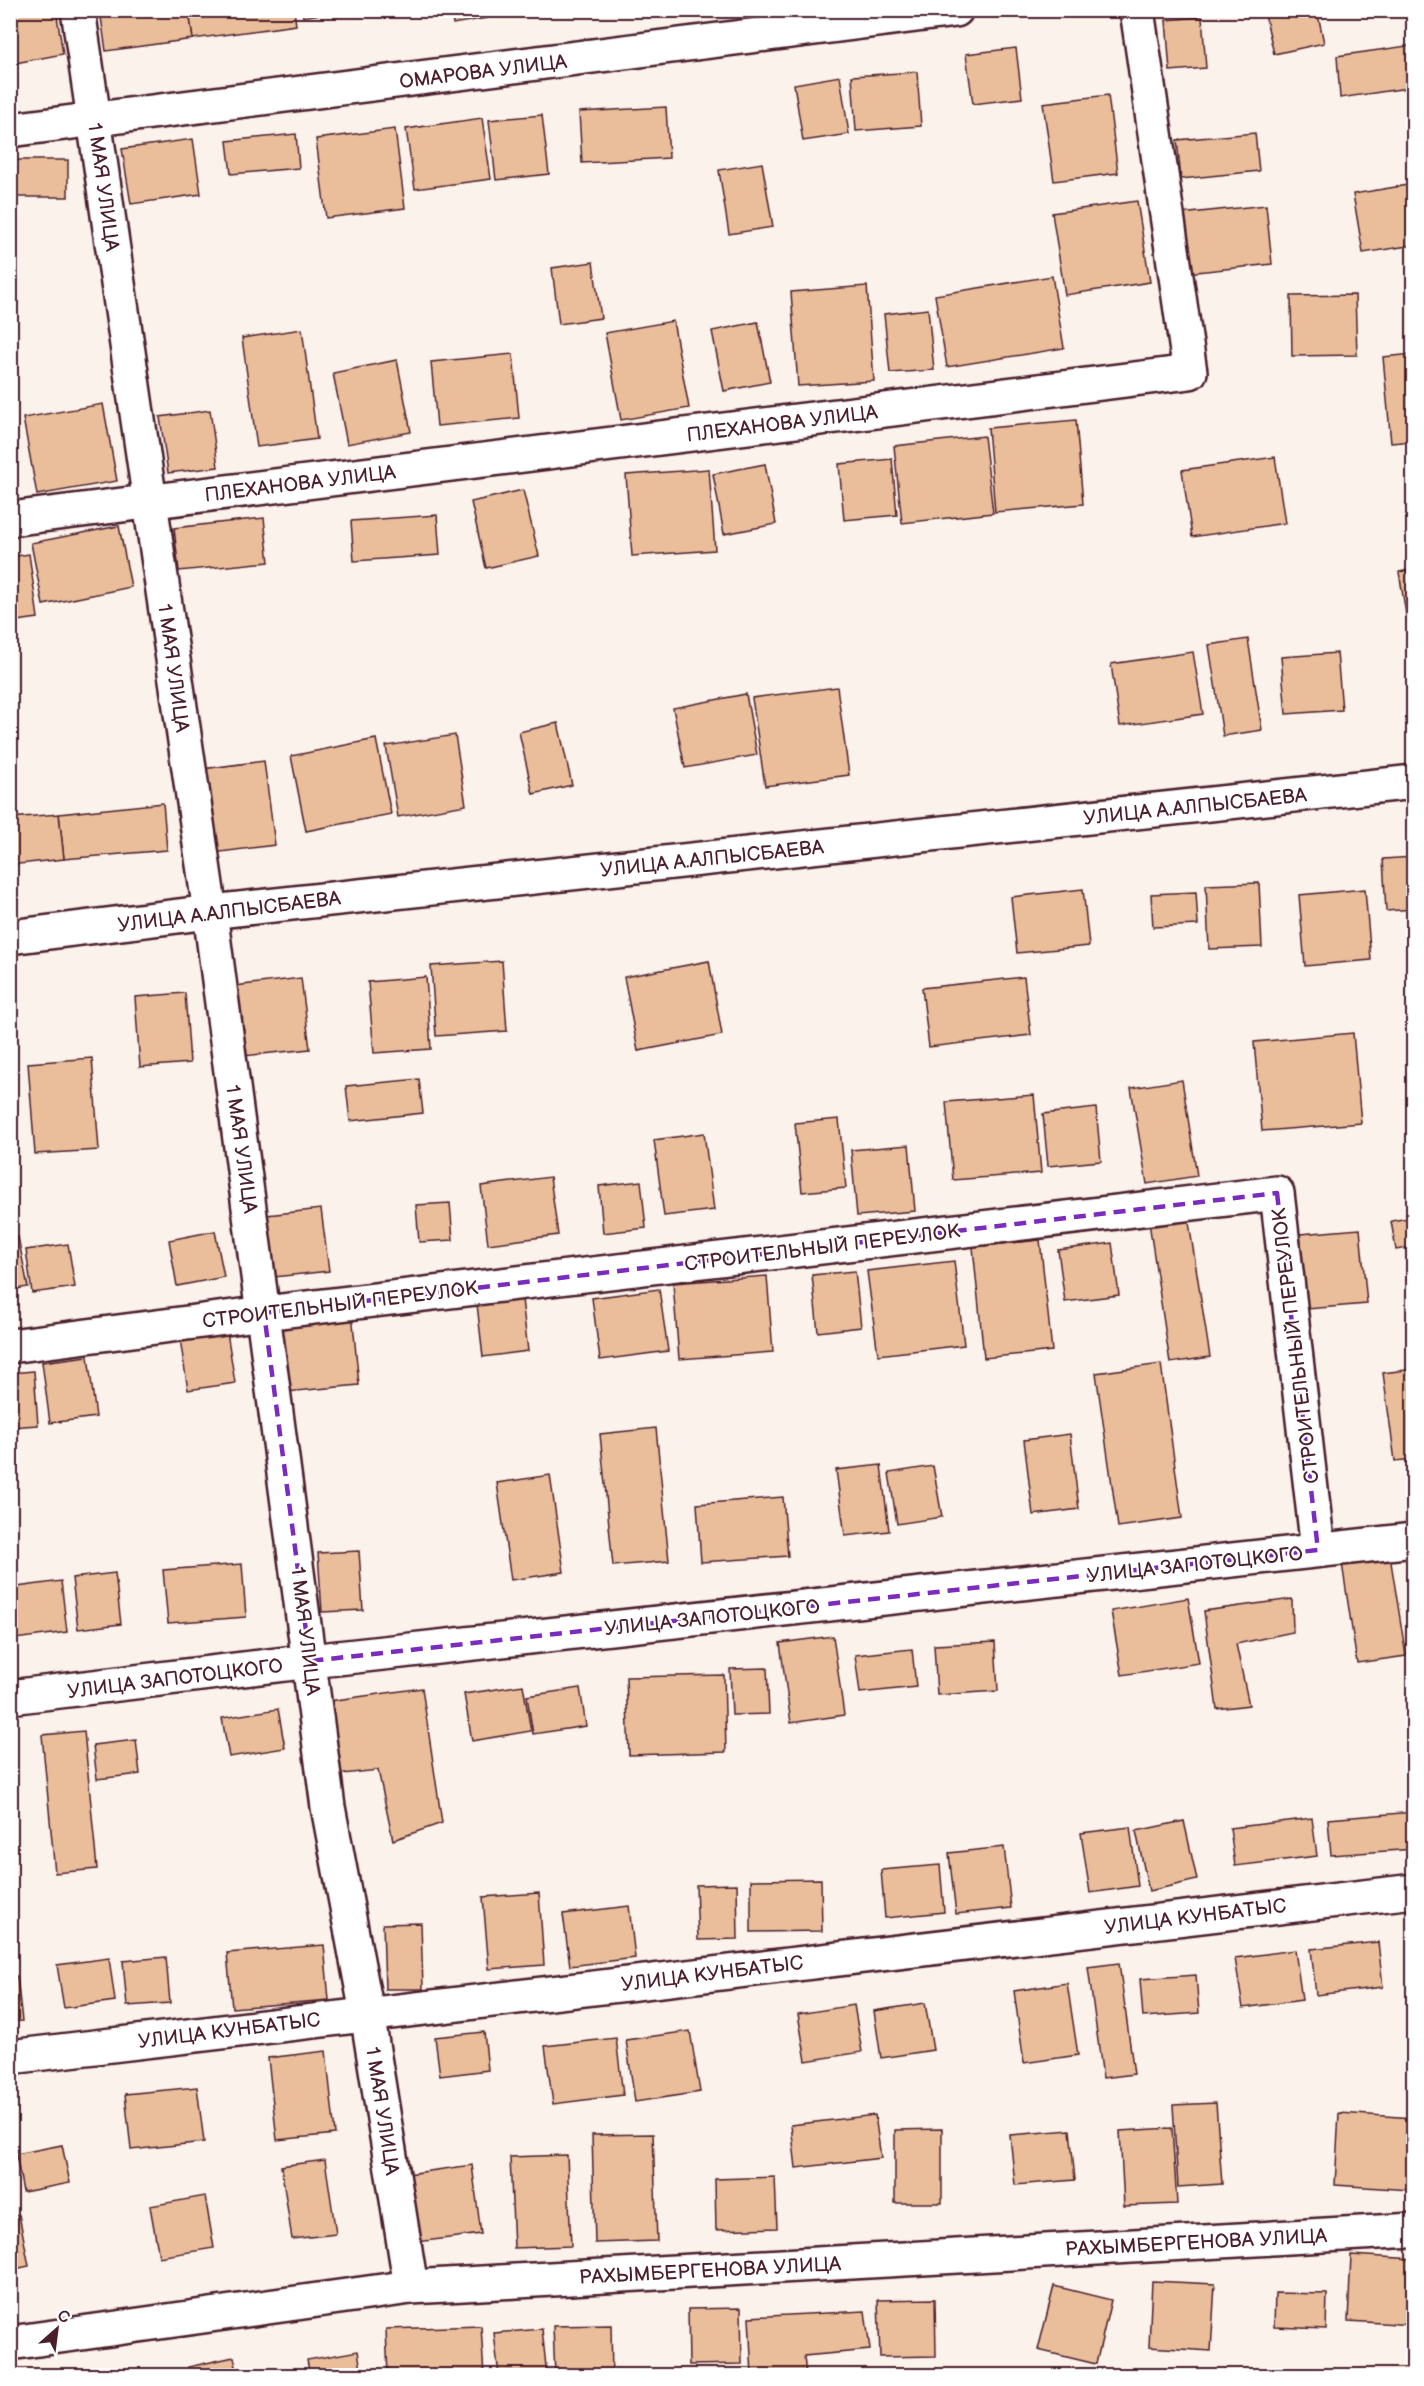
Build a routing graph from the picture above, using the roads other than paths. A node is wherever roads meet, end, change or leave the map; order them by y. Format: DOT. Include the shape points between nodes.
graph roads {
  1 [pos="78,10"];
  2 [pos="956,10"];
  3 [pos="1137,10"];
  4 [pos="94,120"];
  5 [pos="10,130"];
  6 [pos="150,502"];
  7 [pos="10,519"];
  8 [pos="1413,782"];
  9 [pos="210,912"];
  10 [pos="10,937"];
  11 [pos="264,1313"];
  12 [pos="10,1346"];
  13 [pos="1413,1540"];
  14 [pos="1318,1551"];
  15 [pos="310,1661"];
  16 [pos="10,1697"];
  17 [pos="1413,1891"];
  18 [pos="367,2013"];
  19 [pos="10,2057"];
  20 [pos="1413,2230"];
  21 [pos="411,2287"];
  22 [pos="10,2343"];
  1 -- 4 [label="street, 1 МАЯ УЛИЦА"];
  2 -- 4 [label="street, ОМАРОВА УЛИЦА"];
  3 -- 6 [label="street, ПЛЕХАНОВА УЛИЦА" via="1190,372"];
  4 -- 5 [label="street, ОМАРОВА УЛИЦА"];
  4 -- 6 [label="street, 1 МАЯ УЛИЦА"];
  6 -- 7 [label="street, ПЛЕХАНОВА УЛИЦА"];
  6 -- 9 [label="street, 1 МАЯ УЛИЦА"];
  8 -- 9 [label="street, УЛИЦА А.АЛПЫСБАЕВА"];
  9 -- 10 [label="street, УЛИЦА А.АЛПЫСБАЕВА"];
  9 -- 11 [label="street, 1 МАЯ УЛИЦА"];
  11 -- 12 [label="street, СТРОИТЕЛЬНЫЙ ПЕРЕУЛОК"];
  11 -- 14 [label="street, СТРОИТЕЛЬНЫЙ ПЕРЕУЛОК" via="1277,1192"];
  11 -- 15 [label="street, 1 МАЯ УЛИЦА"];
  13 -- 14 [label="street, УЛИЦА ЗАПОТОЦКОГО"];
  14 -- 15 [label="street, УЛИЦА ЗАПОТОЦКОГО"];
  15 -- 16 [label="street, УЛИЦА ЗАПОТОЦКОГО"];
  15 -- 18 [label="street, 1 МАЯ УЛИЦА" via="328,1807"];
  17 -- 18 [label="street, УЛИЦА КУНБАТЫС"];
  18 -- 19 [label="street, УЛИЦА КУНБАТЫС"];
  18 -- 21 [label="street, 1 МАЯ УЛИЦА"];
  20 -- 21 [label="street, РАХЫМБЕРГЕНОВА УЛИЦА"];
  21 -- 22 [label="street, РАХЫМБЕРГЕНОВА УЛИЦА"];
}
